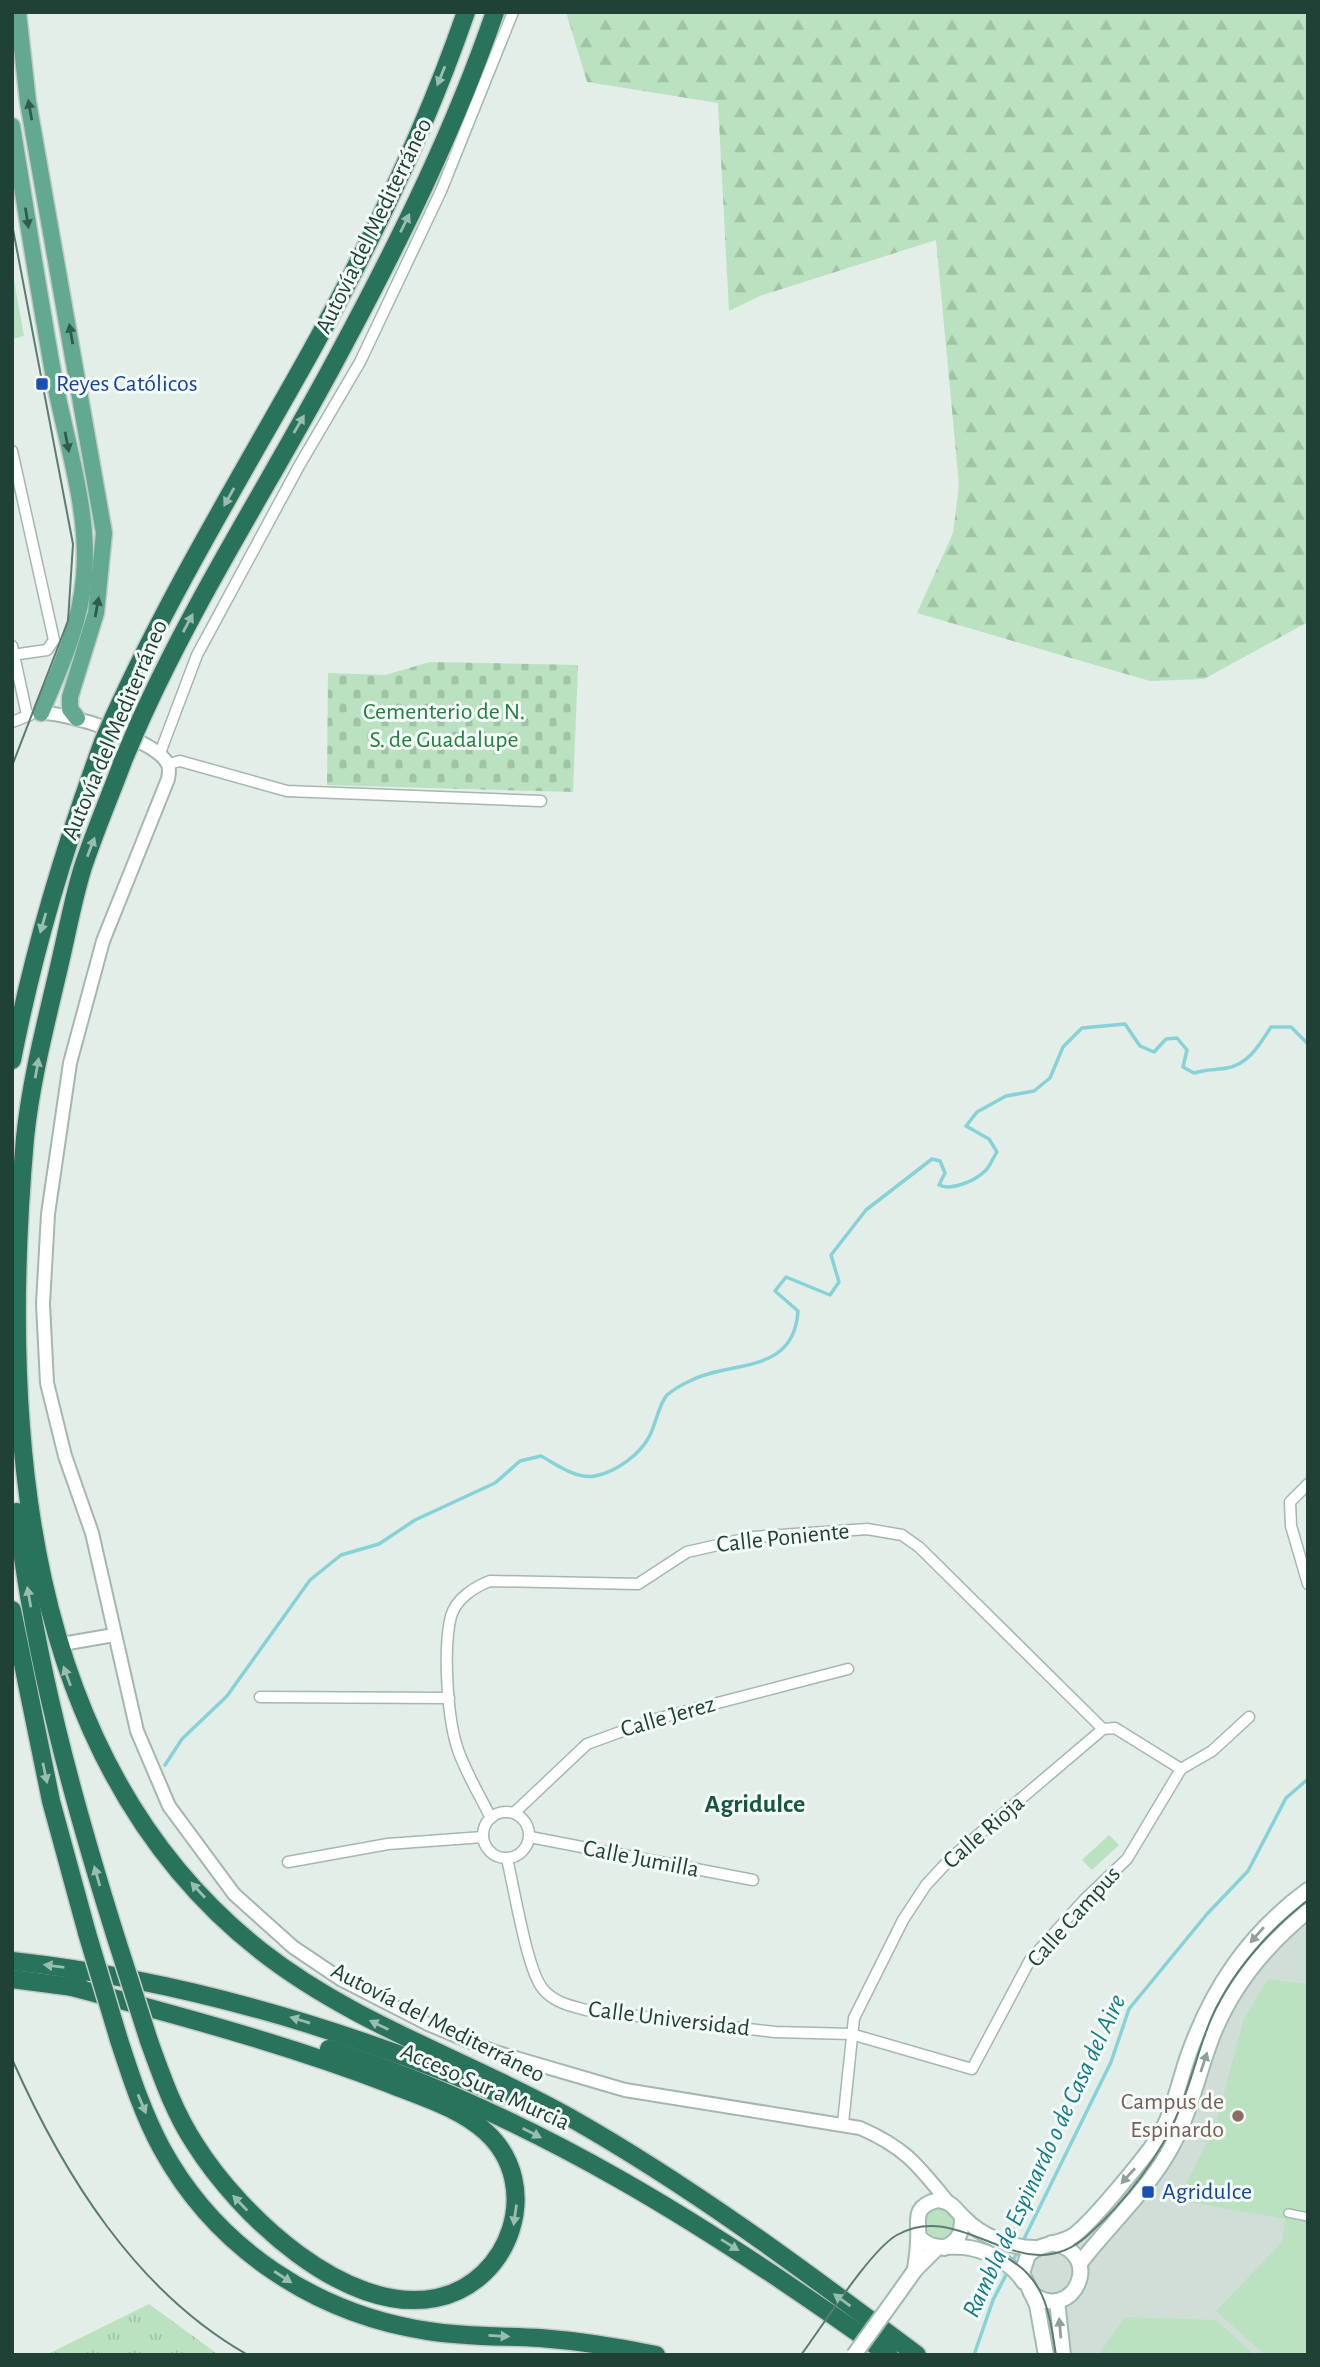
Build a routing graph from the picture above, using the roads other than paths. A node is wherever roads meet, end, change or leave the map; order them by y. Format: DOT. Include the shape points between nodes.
graph roads {
  1 [pos="18,12"];
  2 [pos="466,12"];
  3 [pos="495,12"];
  4 [pos="513,12"];
  5 [pos="12,126"];
  6 [pos="12,451"];
  7 [pos="13,652"];
  8 [pos="84,654"];
  9 [pos="40,713"];
  10 [pos="77,718"];
  11 [pos="12,722"];
  12 [pos="160,753"];
  13 [pos="169,764"];
  14 [pos="541,801"];
  15 [pos="12,1060"];
  16 [pos="25,1135"];
  17 [pos="12,1254"];
  18 [pos="12,1461"];
  19 [pos="1308,1483"];
  20 [pos="1308,1584"];
  21 [pos="12,1610"];
  22 [pos="114,1635"];
  23 [pos="68,1643"];
  24 [pos="848,1669"];
  25 [pos="260,1697"];
  26 [pos="449,1698"];
  27 [pos="1249,1717"];
  28 [pos="1103,1729"];
  29 [pos="1181,1769"];
  30 [pos="514,1813"];
  31 [pos="491,1818"];
  32 [pos="483,1838"];
  33 [pos="530,1838"];
  34 [pos="507,1859"];
  35 [pos="288,1862"];
  36 [pos="753,1880"];
  37 [pos="1308,1890"];
  38 [pos="1308,1911"];
  39 [pos="12,1961"];
  40 [pos="12,1979"];
  41 [pos="72,1987"];
  42 [pos="851,2034"];
  43 [pos="843,2123"];
  44 [pos="635,2158"];
  45 [pos="912,2158"];
  46 [pos="947,2201"];
  47 [pos="921,2208"];
  48 [pos="1288,2213"];
  49 [pos="1308,2217"];
  50 [pos="962,2218"];
  51 [pos="919,2237"];
  52 [pos="1052,2243"];
  53 [pos="941,2248"];
  54 [pos="1035,2248"];
  55 [pos="1080,2263"];
  56 [pos="915,2270"];
  57 [pos="1027,2288"];
  58 [pos="1057,2301"];
  59 [pos="656,2355"];
  60 [pos="854,2355"];
  61 [pos="889,2355"];
  62 [pos="917,2355"];
  63 [pos="1046,2355"];
  64 [pos="1063,2355"];
  8 -- 1 [label="main road, one-way" via="96,613 104,533 28,102"];
  2 -- 15 [label="highway, Autovía del Mediterráneo, one-way, bridge" via="382,214 173,595 103,742 58,867 30,967"];
  16 -- 3 [label="highway, Autovía del Mediterráneo, one-way, bridge" via="83,868 123,761 209,583 393,249"];
  4 -- 12 [label="street" via="441,191 365,350 197,655"];
  5 -- 9 [label="main road, one-way" via="84,532 79,614"];
  6 -- 7 [label="street" via="54,640 47,650"];
  7 -- 9 [label="street"];
  8 -- 9 [label="main road"];
  8 -- 10 [label="main road" via="70,696 69,709"];
  9 -- 10 [label="street"];
  9 -- 11 [label="street"];
  10 -- 12 [label="street"];
  12 -- 13 [label="street"];
  13 -- 14 [label="street" via="180,761 287,791"];
  13 -- 22 [label="street" via="169,779 103,941 70,1063 47,1227 43,1304 47,1383 65,1457 92,1533"];
  16 -- 17 [label="highway"];
  44 -- 16 [label="highway, Autovía del Mediterráneo, one-way" via="569,2117 368,2020 257,1948 201,1895 148,1831 115,1780 65,1671 45,1603 32,1533 20,1445 16,1345"];
  41 -- 18 [label="highway, one-way, bridge" via="296,2049 432,2101 473,2123 496,2143 514,2179 515,2218 502,2253 475,2283 449,2295 423,2300 360,2289 321,2268 260,2223 219,2180 183,2125 149,2042 117,1941 50,1706 29,1597"];
  19 -- 20 [label="street" via="1290,1502 1291,1526"];
  21 -- 59 [label="highway, one-way, bridge" via="51,1801 119,2040 146,2115 189,2189 242,2247 301,2289 346,2311 454,2334 577,2342"];
  22 -- 23 [label="street"];
  22 -- 43 [label="street" via="137,1731 169,1806 234,1894 293,1947 428,2024 495,2052 625,2090"];
  24 -- 30 [label="street, Calle Jerez" via="656,1718 587,1744"];
  25 -- 26 [label="street"];
  26 -- 28 [label="street, Calle Poniente" via="451,1614 474,1587 489,1581 638,1584 680,1555 715,1545 753,1536 867,1529 902,1535 919,1547"];
  26 -- 31 [label="street, Calle Poniente" via="458,1752"];
  27 -- 29 [label="street" via="1212,1751"];
  28 -- 29 [label="street" via="1115,1728"];
  28 -- 42 [label="street, Calle Rioja" via="951,1858 926,1885 862,2000"];
  29 -- 42 [label="street, Calle Campus" via="1127,1859 1030,1960 972,2069"];
  30 -- 31 [label="street"];
  30 -- 33 [label="street" via="528,1827"];
  31 -- 32 [label="street"];
  32 -- 34 [label="street" via="493,1855"];
  32 -- 35 [label="street" via="388,1844"];
  33 -- 34 [label="street" via="522,1852"];
  33 -- 36 [label="street, Calle Jumilla"];
  34 -- 42 [label="street, Calle Universidad" via="534,1971 542,1989 566,2005 752,2029"];
  37 -- 52 [label="main road, one-way" via="1260,1930 1213,1995 1157,2140 1086,2224 1073,2236"];
  55 -- 38 [label="main road, one-way" via="1171,2149 1191,2105 1213,2035 1234,1994 1265,1951"];
  44 -- 39 [label="highway, Acceso Sur a Murcia, one-way" via="450,2073 303,2021 177,1987"];
  40 -- 41 [label="highway, Acceso Sur a Murcia"];
  41 -- 61 [label="highway, Acceso Sur a Murcia, one-way" via="170,2004 298,2039 397,2072 505,2119 737,2249"];
  42 -- 43 [label="street, Calle Rioja"];
  43 -- 45 [label="street" via="887,2140"];
  62 -- 44 [label="highway, Autovía del Mediterráneo, one-way" via="741,2226"];
  45 -- 46 [label="street"];
  45 -- 47 [label="street" via="926,2183"];
  46 -- 47 [label="main road"];
  46 -- 50 [label="main road" via="957,2207"];
  47 -- 51 [label="main road" via="916,2219"];
  48 -- 49 [label="street"];
  50 -- 53 [label="main road" via="962,2232 954,2243"];
  50 -- 54 [label="main road" via="999,2240"];
  51 -- 53 [label="main road" via="927,2245"];
  51 -- 56 [label="main road"];
  52 -- 54 [label="main road"];
  52 -- 55 [label="main road" via="1068,2248"];
  53 -- 56 [label="main road"];
  53 -- 57 [label="main road" via="969,2247 990,2255 1012,2267"];
  54 -- 57 [label="main road" via="1022,2267"];
  55 -- 58 [label="main road" via="1079,2283"];
  56 -- 60 [label="main road, bridge"];
  57 -- 58 [label="main road" via="1038,2298"];
  57 -- 63 [label="main road" via="1037,2305"];
  64 -- 58 [label="main road, one-way"];
}
